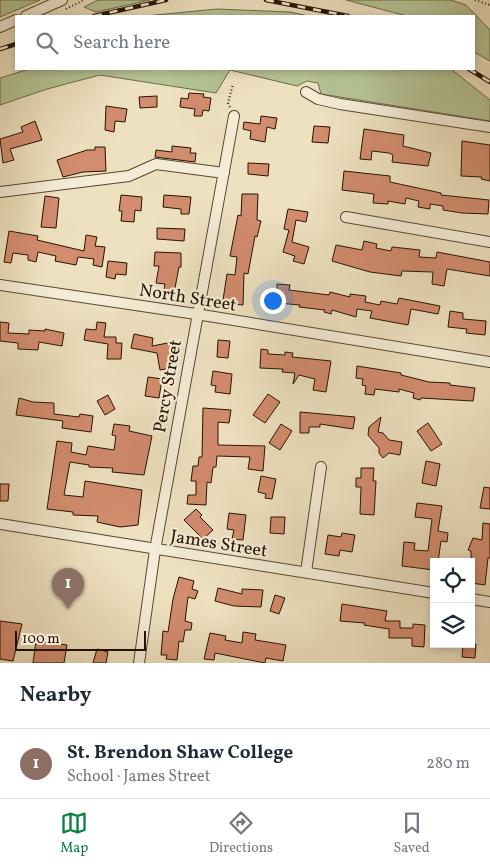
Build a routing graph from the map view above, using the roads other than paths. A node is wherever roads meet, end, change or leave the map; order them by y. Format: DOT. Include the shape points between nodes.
graph roads {
  1 [pos="62,0"];
  2 [pos="28,15"];
  3 [pos="15,20"];
  4 [pos="0,27"];
  5 [pos="306,92"];
  6 [pos="234,116"];
  7 [pos="490,127"];
  8 [pos="224,173"];
  9 [pos="0,192"];
  10 [pos="346,217"];
  11 [pos="490,242"];
  12 [pos="0,285"];
  13 [pos="196,314"];
  14 [pos="490,362"];
  15 [pos="321,468"];
  16 [pos="0,524"];
  17 [pos="155,550"];
  18 [pos="306,572"];
  19 [pos="430,592"];
  20 [pos="475,600"];
  21 [pos="490,602"];
  22 [pos="138,663"];
  1 -- 2 [label="street"];
  3 -- 4 [label="street"];
  5 -- 7 [label="street" via="318,99 340,104"];
  6 -- 8 [label="street, Percy Street"];
  8 -- 9 [label="street" via="156,164 129,176"];
  8 -- 13 [label="street, Percy Street"];
  10 -- 11 [label="street"];
  12 -- 13 [label="street, North Street"];
  13 -- 14 [label="street, North Street"];
  13 -- 17 [label="street, Percy Street"];
  15 -- 18 [label="street"];
  16 -- 17 [label="street, James Street"];
  17 -- 18 [label="street, James Street"];
  17 -- 22 [label="street, Percy Street"];
  18 -- 19 [label="street, James Street"];
  20 -- 21 [label="street"];
}
